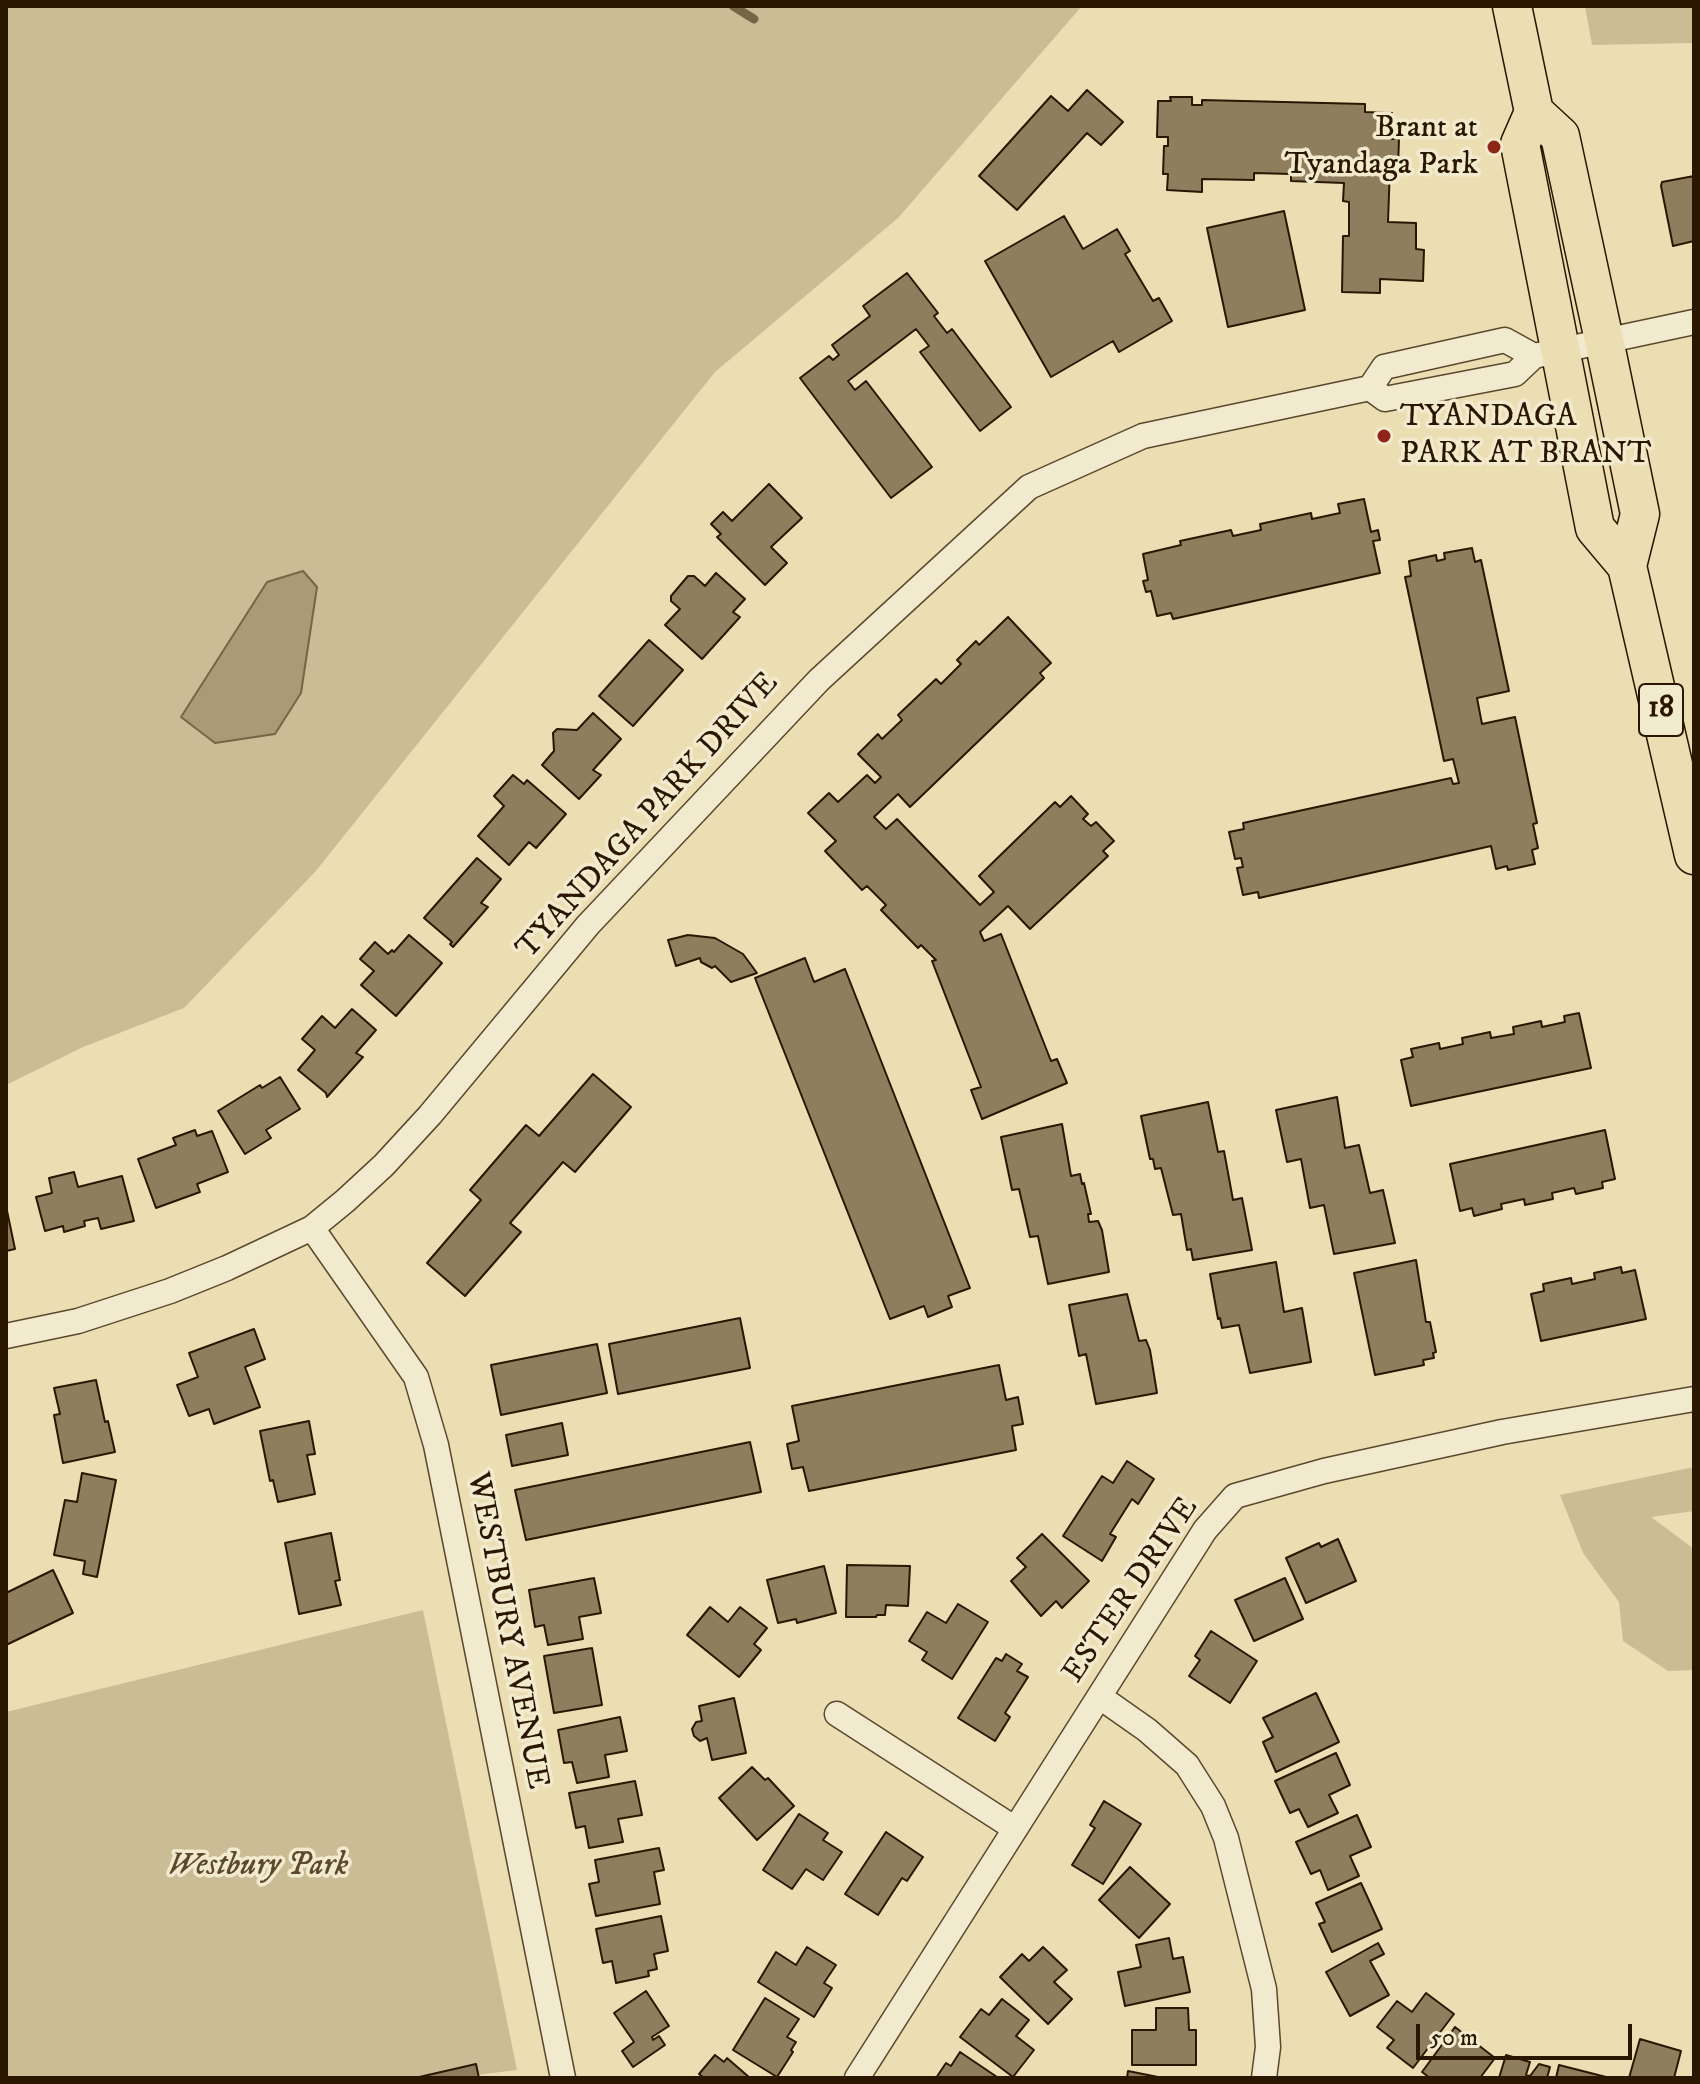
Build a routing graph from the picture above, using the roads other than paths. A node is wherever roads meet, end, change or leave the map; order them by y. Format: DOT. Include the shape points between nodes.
graph roads {
  1 [pos="1512,6"];
  2 [pos="1534,112"];
  3 [pos="1694,322"];
  4 [pos="1604,340"];
  5 [pos="1547,353"];
  6 [pos="1370,388"];
  7 [pos="1627,566"];
  8 [pos="1694,855"];
  9 [pos="312,1228"];
  10 [pos="6,1336"];
  11 [pos="1694,1399"];
  12 [pos="1100,1697"];
  13 [pos="837,1714"];
  14 [pos="1014,1828"];
  15 [pos="563,2078"];
  16 [pos="857,2078"];
  17 [pos="1264,2078"];
  1 -- 2 [label="main road"];
  2 -- 4 [label="main road, 18" via="1560,136"];
  2 -- 5 [label="main road, 18" via="1520,144"];
  3 -- 4 [label="street, TYANDAGA PARK DRIVE"];
  4 -- 5 [label="street, TYANDAGA PARK DRIVE"];
  4 -- 7 [label="main road, 18" via="1640,514"];
  5 -- 6 [label="street, TYANDAGA PARK DRIVE" via="1515,374 1385,399"];
  5 -- 6 [label="street, TYANDAGA PARK DRIVE" via="1505,340 1384,367"];
  5 -- 7 [label="main road, 18" via="1595,528"];
  6 -- 9 [label="street, TYANDAGA PARK DRIVE" via="1143,436 1029,487 819,680 588,925 384,1165"];
  7 -- 8 [label="main road, 18"];
  9 -- 10 [label="street, TYANDAGA PARK DRIVE" via="170,1291 78,1321"];
  9 -- 15 [label="street, WESTBURY AVENUE" via="416,1377 432,1431"];
  11 -- 12 [label="street, ESTER DRIVE" via="1502,1432 1235,1496 1205,1530"];
  12 -- 14 [label="street, ESTER DRIVE"];
  12 -- 17 [label="street" via="1187,1765 1213,1806 1264,1989"];
  13 -- 14 [label="street"];
  14 -- 16 [label="street, ESTER DRIVE"];
}
